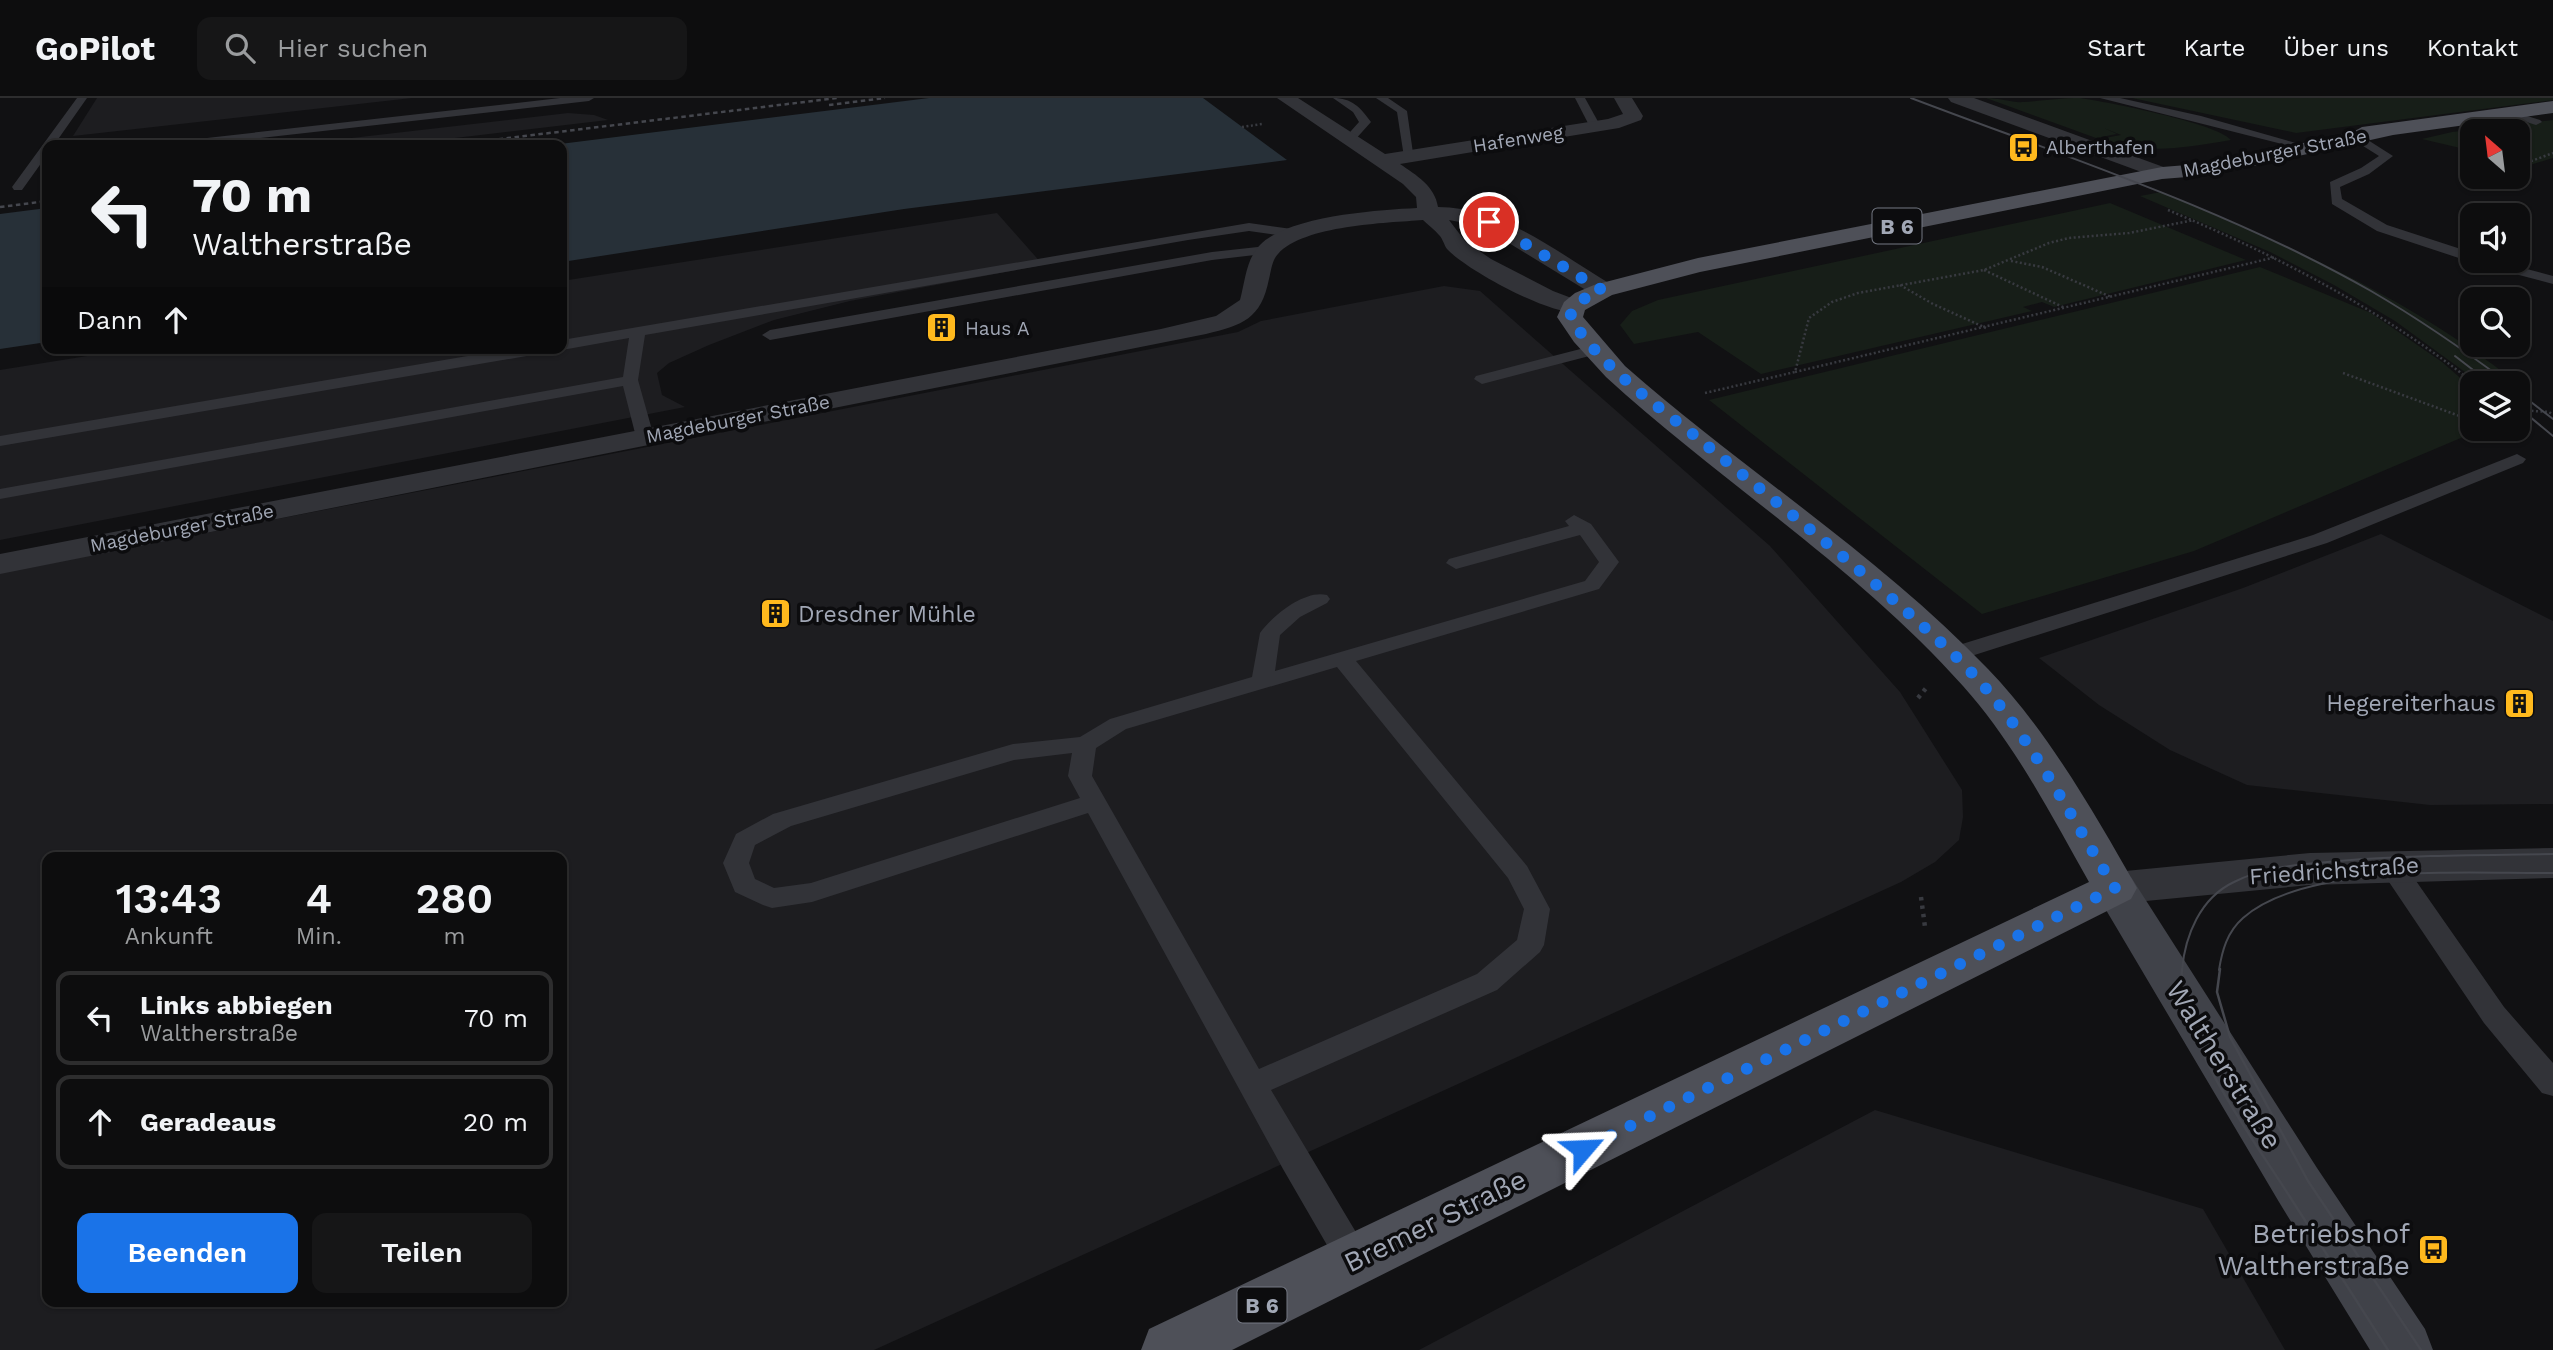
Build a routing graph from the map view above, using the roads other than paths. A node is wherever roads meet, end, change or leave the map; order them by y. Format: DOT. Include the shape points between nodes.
graph roads {
  1 [pos="82,98"];
  2 [pos="589,98"];
  3 [pos="1286,98"];
  4 [pos="1338,98"];
  5 [pos="1381,98"];
  6 [pos="1580,98"];
  7 [pos="1623,98"];
  8 [pos="1957,98"];
  9 [pos="2105,98"];
  10 [pos="2553,107"];
  11 [pos="2508,113"];
  12 [pos="2536,121"];
  13 [pos="1595,127"];
  14 [pos="2388,130"];
  15 [pos="2356,137"];
  16 [pos="52,140"];
  17 [pos="215,140"];
  18 [pos="1349,140"];
  19 [pos="2290,143"];
  20 [pos="1410,157"];
  21 [pos="42,160"];
  22 [pos="1381,161"];
  23 [pos="2162,173"];
  24 [pos="18,187"];
  25 [pos="1428,213"];
  26 [pos="1298,234"];
  27 [pos="1267,250"];
  28 [pos="2460,254"];
  29 [pos="2527,273"];
  30 [pos="2553,280"];
  31 [pos="1602,290"];
  32 [pos="1573,307"];
  33 [pos="638,332"];
  34 [pos="770,335"];
  35 [pos="567,344"];
  36 [pos="1596,350"];
  37 [pos="509,354"];
  38 [pos="1482,379"];
  39 [pos="630,380"];
  40 [pos="645,437"];
  41 [pos="0,441"];
  42 [pos="2517,459"];
  43 [pos="0,494"];
  44 [pos="1456,563"];
  45 [pos="0,564"];
  46 [pos="1320,600"];
  47 [pos="1954,654"];
  48 [pos="1341,657"];
  49 [pos="1263,680"];
  50 [pos="1085,744"];
  51 [pos="1094,802"];
  52 [pos="2553,863"];
  53 [pos="2389,866"];
  54 [pos="2115,888"];
  55 [pos="2553,1084"];
  56 [pos="1252,1085"];
  57 [pos="1354,1261"];
  58 [pos="1170,1350"];
  59 [pos="2404,1350"];
  1 -- 16 [label="lane"];
  2 -- 17 [label="lane"];
  3 -- 18 [label="street"];
  4 -- 18 [label="lane" via="1357,110 1365,122"];
  5 -- 20 [label="lane" via="1402,111"];
  6 -- 13 [label="lane"];
  7 -- 13 [label="street, Hafenweg" via="1633,116"];
  8 -- 23 [label="street"];
  9 -- 19 [label="lane"];
  10 -- 11 [label="main road, Magdeburger Straße / B 6"];
  11 -- 12 [label="lane"];
  11 -- 14 [label="main road, Magdeburger Straße / B 6"];
  13 -- 20 [label="street, Hafenweg"];
  14 -- 15 [label="main road, Magdeburger Straße / B 6"];
  14 -- 19 [label="main road, Magdeburger Straße / B 6"];
  15 -- 23 [label="main road, Magdeburger Straße / B 6" via="2212,169"];
  15 -- 28 [label="lane" via="2387,156 2334,184 2336,201 2382,228"];
  18 -- 22 [label="street"];
  19 -- 23 [label="main road, Magdeburger Straße / B 6" via="2189,161"];
  20 -- 22 [label="street, Hafenweg"];
  21 -- 24 [label="lane"];
  22 -- 25 [label="street" via="1426,196"];
  23 -- 31 [label="main road, Magdeburger Straße / B 6" via="1698,265"];
  25 -- 26 [label="street" via="1350,221"];
  25 -- 31 [label="street" via="1470,215 1489,222"];
  25 -- 32 [label="street" via="1474,258"];
  26 -- 27 [label="street"];
  26 -- 33 [label="lane" via="1249,227 1188,236"];
  27 -- 34 [label="lane"];
  27 -- 40 [label="street, Magdeburger Straße" via="1251,304 1243,314 1216,324"];
  29 -- 30 [label="lane"];
  31 -- 32 [label="main road, B 6"];
  32 -- 36 [label="main road, Waltherstraße" via="1570,317"];
  33 -- 35 [label="lane"];
  33 -- 39 [label="lane"];
  36 -- 38 [label="lane"];
  36 -- 47 [label="main road, Waltherstraße"];
  37 -- 41 [label="lane"];
  39 -- 40 [label="lane"];
  39 -- 43 [label="lane"];
  40 -- 45 [label="street, Magdeburger Straße"];
  42 -- 47 [label="lane" via="2320,539"];
  44 -- 48 [label="lane" via="1579,525 1609,562 1592,585"];
  46 -- 49 [label="lane" via="1293,613 1270,633"];
  47 -- 54 [label="main road, Waltherstraße" via="2018,731"];
  48 -- 49 [label="lane"];
  48 -- 56 [label="lane" via="1518,873 1537,909 1530,944 1487,982"];
  49 -- 50 [label="lane" via="1118,724"];
  50 -- 51 [label="lane" via="1080,776"];
  50 -- 51 [label="lane" via="1013,752 782,820 745,840 736,863 744,885 772,898 812,892"];
  51 -- 56 [label="lane"];
  52 -- 53 [label="street, Friedrichstraße"];
  53 -- 54 [label="street, Friedrichstraße"];
  53 -- 55 [label="lane" via="2494,1015"];
  54 -- 57 [label="main road, Bremer Straße / B 6"];
  54 -- 59 [label="main road, Waltherstraße"];
  56 -- 57 [label="lane"];
  57 -- 58 [label="main road, Bremer Straße / B 6"];
}
